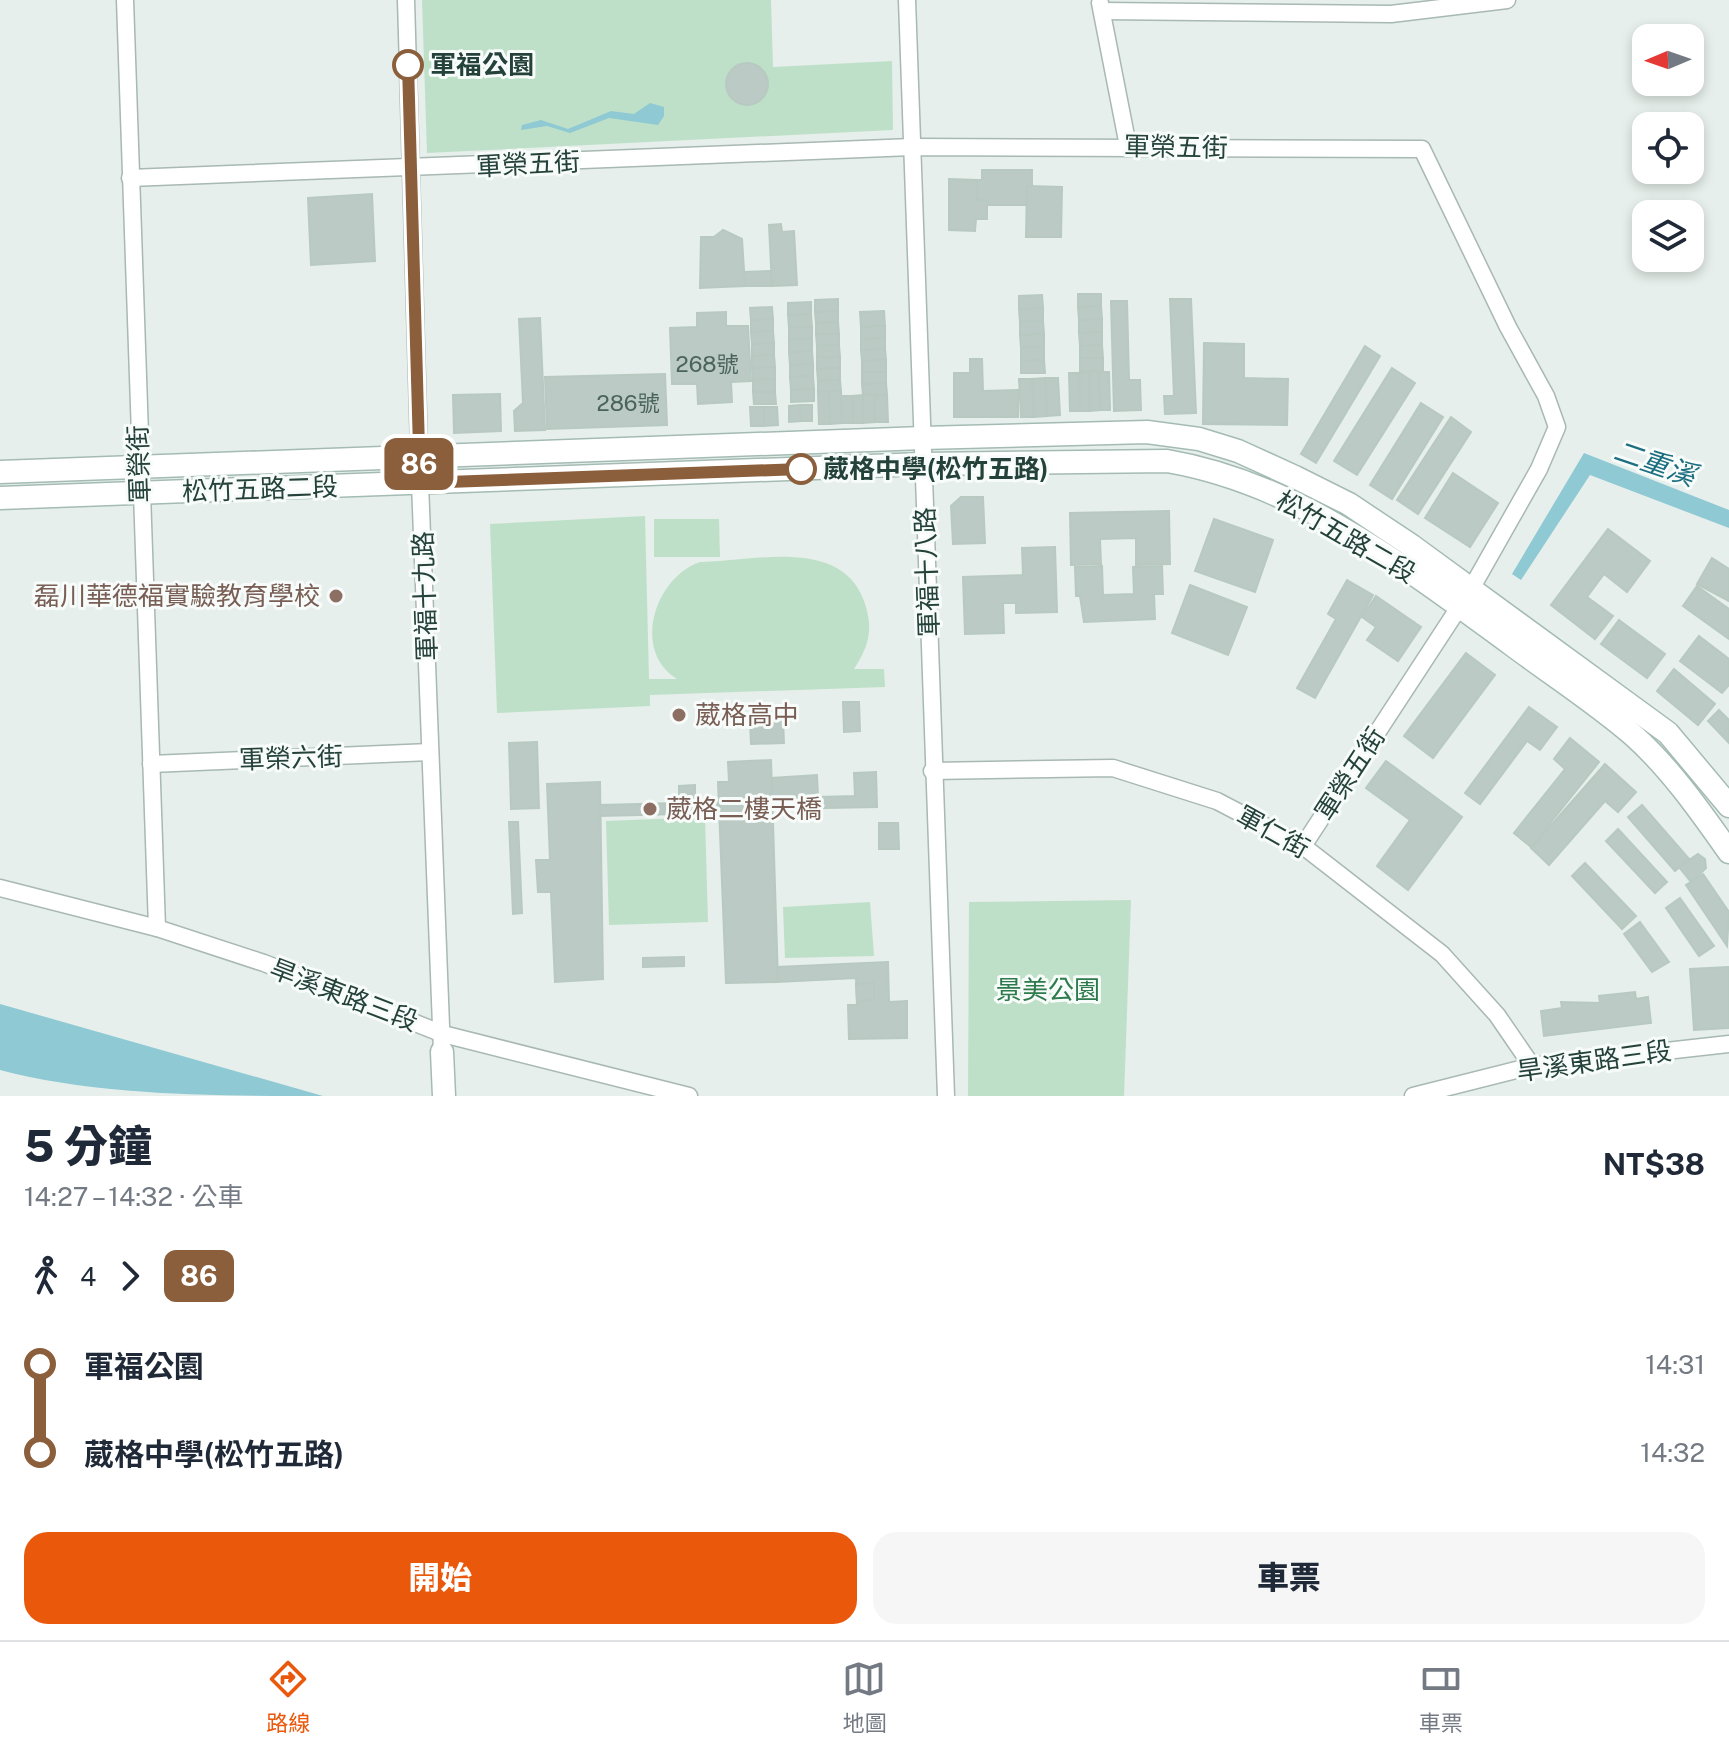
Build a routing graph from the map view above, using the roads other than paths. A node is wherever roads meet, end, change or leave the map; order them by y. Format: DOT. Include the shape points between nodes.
graph roads {
  1 [pos="125,0"];
  2 [pos="406,0"];
  3 [pos="907,0"];
  4 [pos="1507,0"];
  5 [pos="1101,6"];
  6 [pos="1128,146"];
  7 [pos="912,147"];
  8 [pos="411,170"];
  9 [pos="130,178"];
  10 [pos="923,438"];
  11 [pos="419,457"];
  12 [pos="923,464"];
  13 [pos="139,468"];
  14 [pos="0,472"];
  15 [pos="420,483"];
  16 [pos="140,494"];
  17 [pos="0,498"];
  18 [pos="1465,598"];
  19 [pos="430,752"];
  20 [pos="151,764"];
  21 [pos="932,771"];
  22 [pos="1729,806"];
  23 [pos="1303,846"];
  24 [pos="1729,852"];
  25 [pos="0,888"];
  26 [pos="157,928"];
  27 [pos="442,1043"];
  28 [pos="1729,1044"];
  29 [pos="1532,1066"];
  30 [pos="444,1096"];
  31 [pos="689,1096"];
  32 [pos="946,1096"];
  33 [pos="1413,1096"];
  1 -- 9 [label="street, 軍榮街"];
  2 -- 8 [label="street, 軍福十九路"];
  3 -- 7 [label="street, 軍福十八路"];
  4 -- 5 [label="street" via="1391,14"];
  5 -- 6 [label="street"];
  6 -- 7 [label="street, 軍榮五街"];
  6 -- 18 [label="street, 軍榮五街" via="1422,149 1557,427 1539,469"];
  7 -- 8 [label="street, 軍榮五街"];
  7 -- 10 [label="street, 軍福十八路"];
  8 -- 9 [label="street, 軍榮五街"];
  8 -- 11 [label="street, 軍福十九路"];
  9 -- 13 [label="street, 軍榮街"];
  10 -- 11 [label="street, 松竹五路二段"];
  10 -- 12 [label="street, 軍福十八路"];
  10 -- 18 [label="street, 松竹五路二段" via="1147,432 1199,439 1238,451 1349,504"];
  11 -- 13 [label="street, 松竹五路二段"];
  11 -- 15 [label="street, 軍福十九路"];
  12 -- 15 [label="street, 松竹五路二段"];
  12 -- 18 [label="street, 松竹五路二段" via="1167,461 1204,467 1302,506"];
  12 -- 21 [label="street, 軍福十八路"];
  13 -- 14 [label="street, 松竹五路二段"];
  13 -- 16 [label="street, 軍榮街"];
  15 -- 16 [label="street, 松竹五路二段"];
  15 -- 19 [label="street, 軍福十九路"];
  16 -- 17 [label="street, 松竹五路二段"];
  16 -- 20 [label="street, 軍榮街"];
  18 -- 22 [label="street, 松竹五路二段" via="1560,651 1668,733"];
  18 -- 23 [label="street, 軍榮五街"];
  18 -- 24 [label="street, 松竹五路二段" via="1633,735"];
  19 -- 20 [label="street, 軍榮六街"];
  19 -- 27 [label="street, 軍福十九路"];
  20 -- 26 [label="street, 軍榮街"];
  21 -- 23 [label="street, 軍仁街" via="1113,768 1217,801"];
  21 -- 32 [label="street, 軍福十八路"];
  23 -- 29 [label="street, 軍仁街" via="1442,954 1497,1015"];
  25 -- 26 [label="street, 旱溪東路三段"];
  26 -- 27 [label="street, 旱溪東路三段" via="321,984"];
  27 -- 30 [label="street, 軍福十九路"];
  27 -- 31 [label="street, 旱溪東路三段"];
  28 -- 29 [label="street, 旱溪東路三段"];
  29 -- 33 [label="street, 旱溪東路三段"];
}
